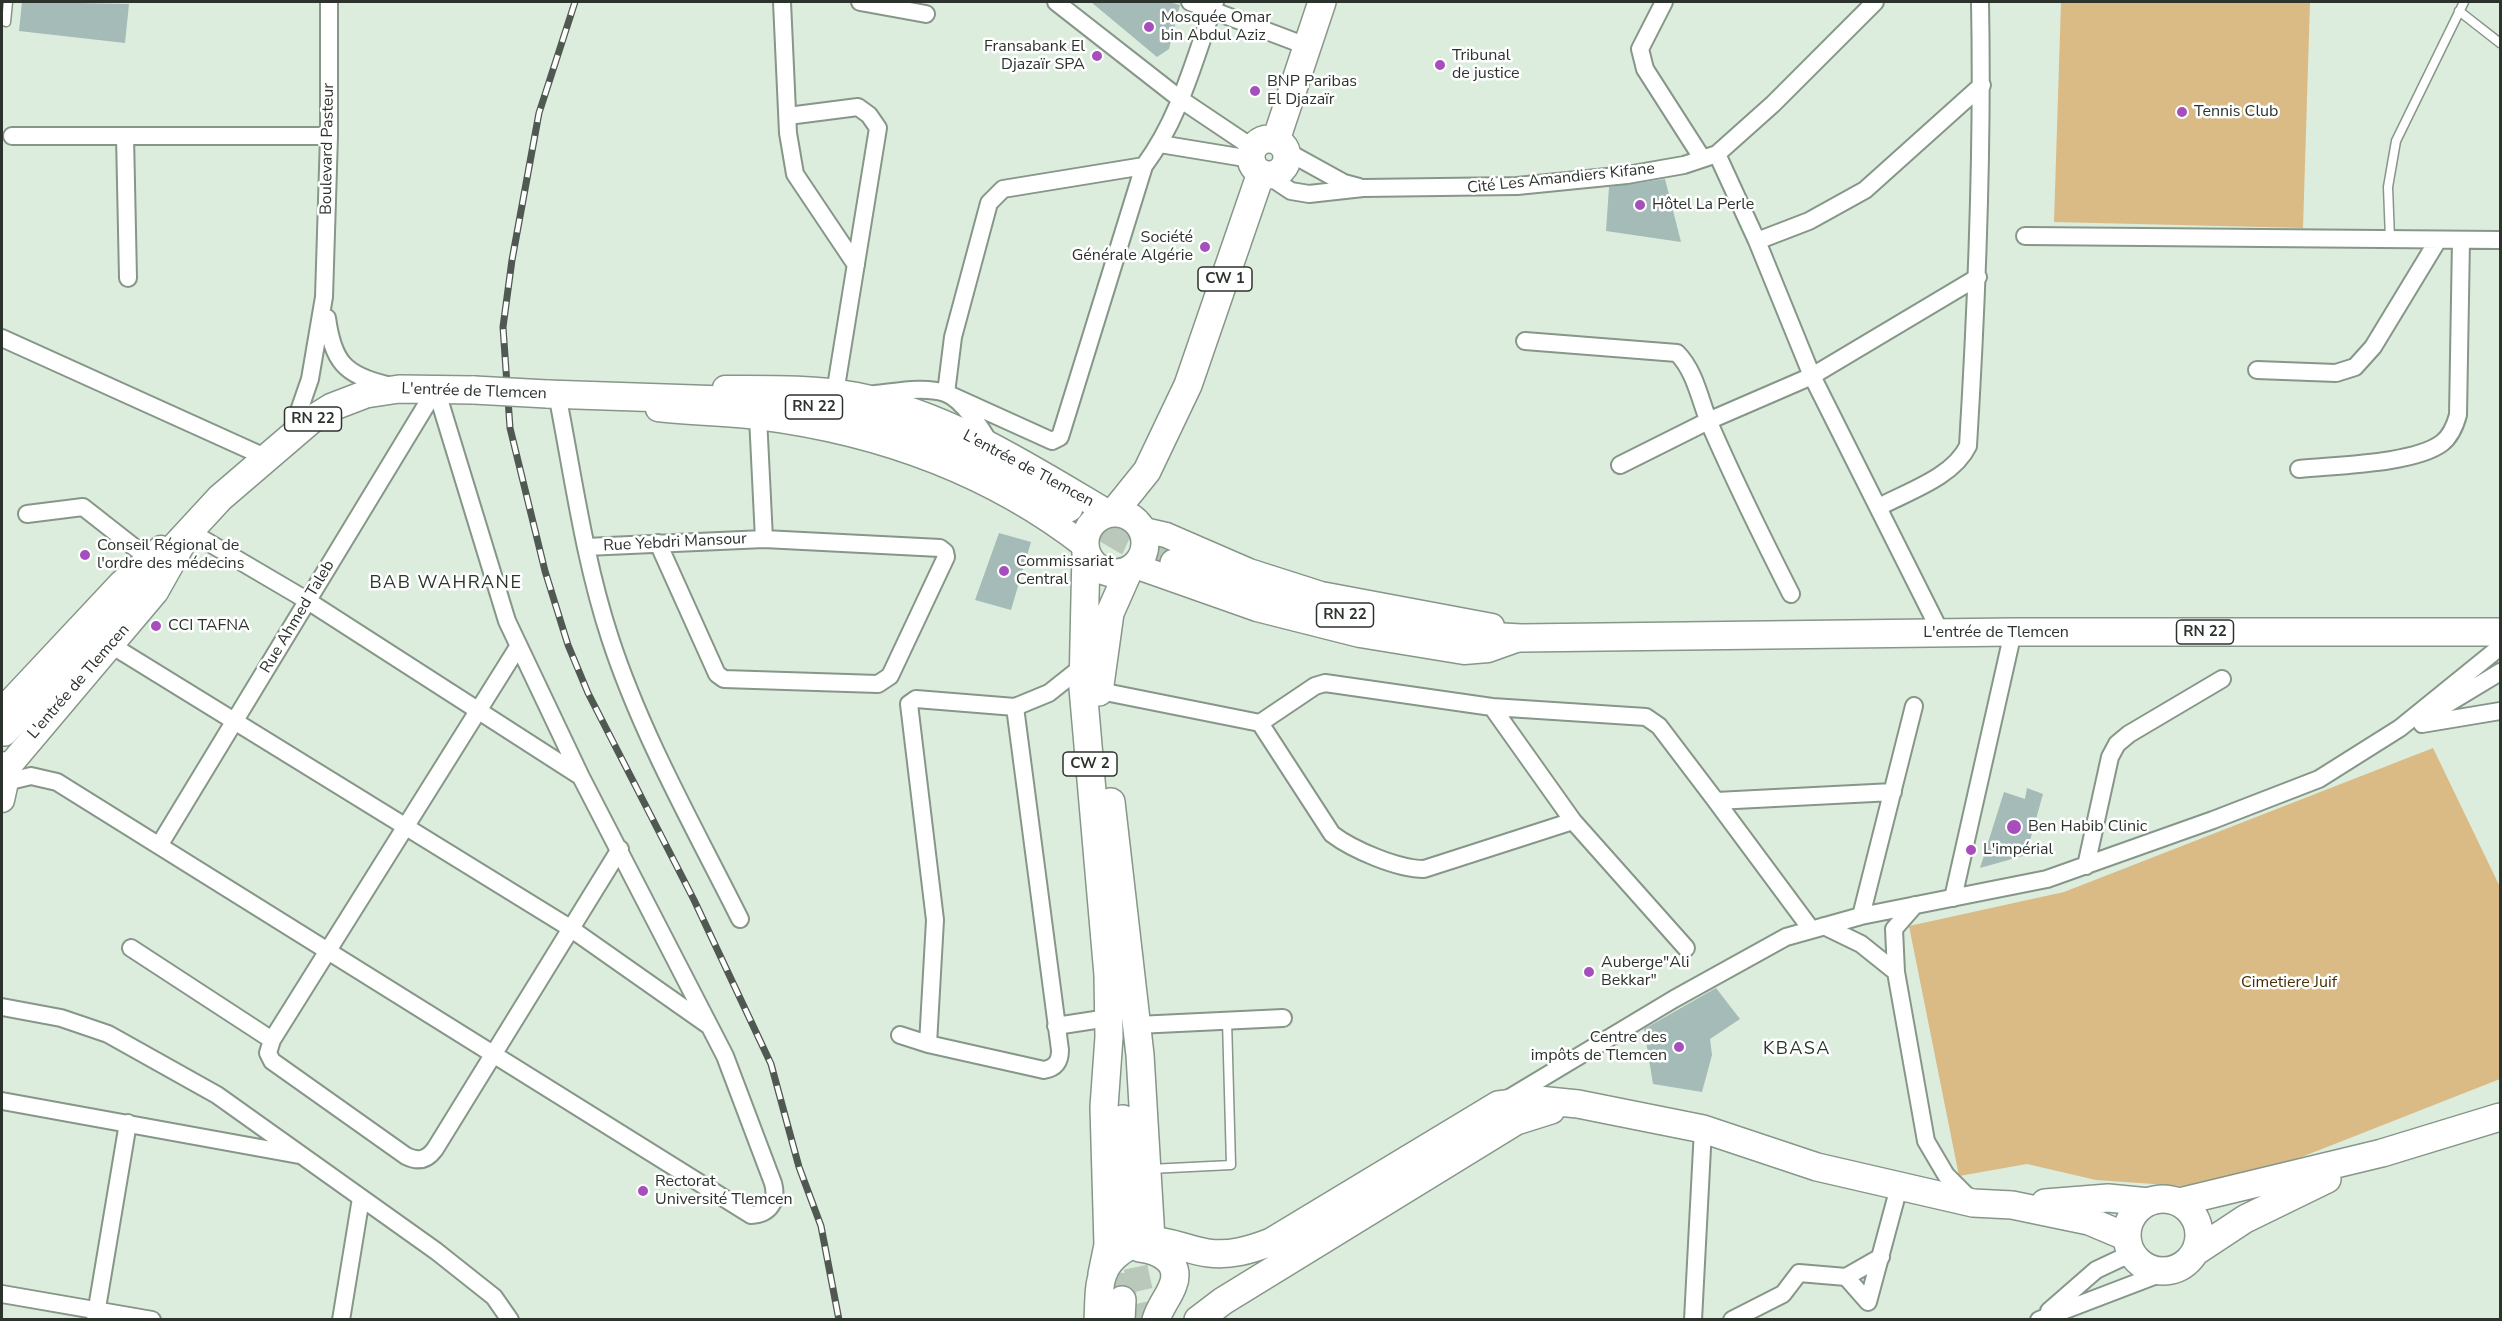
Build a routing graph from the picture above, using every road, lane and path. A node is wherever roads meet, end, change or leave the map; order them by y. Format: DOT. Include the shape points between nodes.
graph roads {
  1 [pos="8,2"];
  2 [pos="329,2"];
  3 [pos="782,2"];
  4 [pos="860,2"];
  5 [pos="1056,2"];
  6 [pos="1190,2"];
  7 [pos="1322,2"];
  8 [pos="1664,2"];
  9 [pos="1875,2"];
  10 [pos="1980,2"];
  11 [pos="2464,2"];
  12 [pos="1213,5"];
  13 [pos="2460,11"];
  14 [pos="926,14"];
  15 [pos="6,22"];
  16 [pos="2500,43"];
  17 [pos="1309,46"];
  18 [pos="1982,86"];
  19 [pos="1180,99"];
  20 [pos="788,116"];
  21 [pos="12,136"];
  22 [pos="125,136"];
  23 [pos="329,136"];
  24 [pos="1160,144"];
  25 [pos="1709,156"];
  26 [pos="1266,158"];
  27 [pos="1144,166"];
  28 [pos="1363,188"];
  29 [pos="2025,237"];
  30 [pos="2390,239"];
  31 [pos="2438,240"];
  32 [pos="2461,240"];
  33 [pos="2500,240"];
  34 [pos="1757,241"];
  35 [pos="856,265"];
  36 [pos="1978,277"];
  37 [pos="128,278"];
  38 [pos="324,297"];
  39 [pos="2,338"];
  40 [pos="1525,341"];
  41 [pos="2257,370"];
  42 [pos="1812,376"];
  43 [pos="1188,385"];
  44 [pos="399,388"];
  45 [pos="436,389"];
  46 [pos="946,393"];
  47 [pos="552,394"];
  48 [pos="846,394"];
  49 [pos="594,396"];
  50 [pos="758,417"];
  51 [pos="1708,420"];
  52 [pos="289,438"];
  53 [pos="990,444"];
  54 [pos="265,457"];
  55 [pos="1620,465"];
  56 [pos="2299,469"];
  57 [pos="1879,507"];
  58 [pos="1069,508"];
  59 [pos="1112,512"];
  60 [pos="27,514"];
  61 [pos="1142,528"];
  62 [pos="189,531"];
  63 [pos="764,539"];
  64 [pos="658,543"];
  65 [pos="586,547"];
  66 [pos="1086,549"];
  67 [pos="148,558"];
  68 [pos="1174,563"];
  69 [pos="1132,568"];
  70 [pos="1791,594"];
  71 [pos="308,601"];
  72 [pos="2013,632"];
  73 [pos="2500,632"];
  74 [pos="1941,633"];
  75 [pos="1521,638"];
  76 [pos="111,645"];
  77 [pos="518,646"];
  78 [pos="2500,647"];
  79 [pos="2500,672"];
  80 [pos="2222,679"];
  81 [pos="1090,689"];
  82 [pos="2460,698"];
  83 [pos="1914,706"];
  84 [pos="1015,707"];
  85 [pos="1492,707"];
  86 [pos="478,710"];
  87 [pos="2500,711"];
  88 [pos="2470,716"];
  89 [pos="3,721"];
  90 [pos="234,722"];
  91 [pos="1260,723"];
  92 [pos="2400,728"];
  93 [pos="581,777"];
  94 [pos="3,779"];
  95 [pos="1893,792"];
  96 [pos="1716,801"];
  97 [pos="1573,821"];
  98 [pos="405,826"];
  99 [pos="160,844"];
  100 [pos="620,849"];
  101 [pos="2086,866"];
  102 [pos="1953,898"];
  103 [pos="1915,905"];
  104 [pos="1861,916"];
  105 [pos="740,919"];
  106 [pos="570,928"];
  107 [pos="1818,928"];
  108 [pos="131,948"];
  109 [pos="1686,948"];
  110 [pos="328,950"];
  111 [pos="1896,972"];
  112 [pos="2,1007"];
  113 [pos="1283,1018"];
  114 [pos="1227,1020"];
  115 [pos="1056,1026"];
  116 [pos="1122,1026"];
  117 [pos="711,1028"];
  118 [pos="900,1035"];
  119 [pos="272,1040"];
  120 [pos="928,1044"];
  121 [pos="494,1053"];
  122 [pos="2,1101"];
  123 [pos="1578,1104"];
  124 [pos="1498,1105"];
  125 [pos="2500,1117"];
  126 [pos="128,1124"];
  127 [pos="1703,1129"];
  128 [pos="2382,1153"];
  129 [pos="304,1156"];
  130 [pos="1147,1170"];
  131 [pos="1899,1187"];
  132 [pos="361,1198"];
  133 [pos="2149,1202"];
  134 [pos="2179,1202"];
  135 [pos="1973,1203"];
  136 [pos="2012,1205"];
  137 [pos="1136,1239"];
  138 [pos="2129,1245"];
  139 [pos="2195,1252"];
  140 [pos="1881,1257"];
  141 [pos="2170,1270"];
  142 [pos="1102,1275"];
  143 [pos="1846,1277"];
  144 [pos="2,1294"];
  145 [pos="96,1315"];
  146 [pos="2039,1319"];
  147 [pos="152,1320"];
  148 [pos="341,1320"];
  149 [pos="510,1320"];
  150 [pos="1098,1320"];
  151 [pos="1156,1320"];
  152 [pos="1198,1320"];
  153 [pos="1693,1320"];
  154 [pos="1732,1320"];
  1 -- 15 [label="lane"];
  2 -- 23 [label="street, Boulevard Pasteur"];
  3 -- 20 [label="street"];
  4 -- 14 [label="street"];
  5 -- 19 [label="street"];
  6 -- 12 [label="street"];
  7 -- 17 [label="main road, CW 1"];
  8 -- 25 [label="street" via="1640,49 1645,69"];
  9 -- 25 [label="street, Cité Les Amandiers Kifane" via="1773,104"];
  10 -- 18 [label="street"];
  11 -- 13 [label="lane"];
  12 -- 17 [label="street"];
  12 -- 19 [label="street"];
  13 -- 16 [label="lane"];
  13 -- 30 [label="lane" via="2396,141 2388,187"];
  17 -- 26 [label="main road, CW 1"];
  18 -- 34 [label="street" via="1865,190 1809,221"];
  18 -- 36 [label="street"];
  19 -- 24 [label="street"];
  19 -- 26 [label="street"];
  20 -- 35 [label="street" via="795,174"];
  20 -- 35 [label="street" via="858,107 878,128"];
  21 -- 22 [label="street"];
  22 -- 23 [label="street"];
  22 -- 37 [label="street"];
  23 -- 38 [label="street, Boulevard Pasteur"];
  24 -- 26 [label="street"];
  24 -- 27 [label="street"];
  25 -- 28 [label="street, Cité Les Amandiers Kifane" via="1684,165 1628,175 1517,186"];
  25 -- 34 [label="street"];
  26 -- 28 [label="street"];
  26 -- 28 [label="street" via="1291,191 1309,194"];
  26 -- 43 [label="main road, CW 1"];
  27 -- 46 [label="street" via="1003,189 988,203 953,337"];
  27 -- 46 [label="street" via="1057,441"];
  29 -- 30 [label="street"];
  30 -- 31 [label="street"];
  31 -- 32 [label="street"];
  31 -- 41 [label="street" via="2373,347 2355,367 2336,373"];
  32 -- 33 [label="street"];
  32 -- 56 [label="street" via="2458,415 2453,431 2442,443 2419,456"];
  34 -- 42 [label="street"];
  35 -- 48 [label="street"];
  36 -- 42 [label="street"];
  36 -- 57 [label="street" via="1968,446 1953,467"];
  38 -- 44 [label="street" via="338,359 356,376"];
  38 -- 52 [label="street" via="310,379"];
  39 -- 54 [label="street"];
  40 -- 51 [label="street" via="1677,352 1687,363"];
  42 -- 51 [label="street"];
  42 -- 57 [label="street"];
  43 -- 59 [label="main road, CW 1" via="1147,471"];
  43 -- 61 [label="main road" via="1181,421"];
  44 -- 45 [label="main road, L'entrée de Tlemcen / RN 22"];
  44 -- 52 [label="main road, L'entrée de Tlemcen / RN 22" via="349,399"];
  45 -- 47 [label="main road, L'entrée de Tlemcen / RN 22, bridge"];
  45 -- 71 [label="street, Rue Ahmed Taleb"];
  45 -- 77 [label="street" via="499,600"];
  46 -- 48 [label="street"];
  46 -- 53 [label="street" via="974,417"];
  47 -- 49 [label="main road, L'entrée de Tlemcen / RN 22"];
  47 -- 65 [label="street, Rue Yebdri Mansour"];
  48 -- 49 [label="main road, L'entrée de Tlemcen" via="775,388 651,386"];
  48 -- 53 [label="main road, L'entrée de Tlemcen" via="921,415"];
  49 -- 50 [label="main road, L'entrée de Tlemcen" via="655,409"];
  49 -- 58 [label="main road, L'entrée de Tlemcen / RN 22" via="753,401 866,415 954,447"];
  50 -- 63 [label="street, Rue Yebdri Mansour"];
  50 -- 66 [label="main road, L'entrée de Tlemcen" via="886,443 929,458 1016,500"];
  51 -- 55 [label="street"];
  51 -- 70 [label="street"];
  52 -- 54 [label="main road, L'entrée de Tlemcen / RN 22"];
  53 -- 59 [label="main road, L'entrée de Tlemcen"];
  54 -- 62 [label="main road, L'entrée de Tlemcen / RN 22"];
  57 -- 74 [label="street"];
  59 -- 61 [label="main road" via="1133,518"];
  59 -- 66 [label="main road" via="1093,521 1085,537"];
  60 -- 67 [label="street" via="83,507"];
  61 -- 69 [label="main road" via="1144,553"];
  61 -- 75 [label="main road, L'entrée de Tlemcen" via="1166,534 1249,571 1312,591 1495,626"];
  62 -- 67 [label="main road, L'entrée de Tlemcen"];
  62 -- 71 [label="street"];
  62 -- 76 [label="main road, L'entrée de Tlemcen" via="168,574"];
  62 -- 89 [label="main road, L'entrée de Tlemcen / RN 22"];
  63 -- 64 [label="street, Rue Yebdri Mansour"];
  63 -- 64 [label="street" via="945,552 942,567 885,682 724,679 717,674"];
  64 -- 65 [label="street, Rue Yebdri Mansour"];
  65 -- 105 [label="street" via="610,639 653,745"];
  66 -- 69 [label="main road" via="1092,562 1109,573"];
  66 -- 81 [label="main road, CW 2"];
  67 -- 89 [label="main road, L'entrée de Tlemcen" via="121,583"];
  68 -- 75 [label="main road, L'entrée de Tlemcen / RN 22" via="1286,600 1378,622 1442,633"];
  69 -- 75 [label="main road, L'entrée de Tlemcen" via="1257,609 1360,635 1464,652 1488,650"];
  69 -- 81 [label="main road, CW 2" via="1110,613"];
  71 -- 86 [label="street"];
  71 -- 90 [label="street, Rue Ahmed Taleb"];
  72 -- 73 [label="main road, L'entrée de Tlemcen / RN 22"];
  72 -- 74 [label="main road, L'entrée de Tlemcen / RN 22"];
  72 -- 102 [label="street"];
  74 -- 75 [label="main road, L'entrée de Tlemcen / RN 22"];
  76 -- 90 [label="street"];
  76 -- 94 [label="main road, L'entrée de Tlemcen"];
  77 -- 86 [label="street"];
  77 -- 93 [label="street"];
  78 -- 92 [label="street"];
  79 -- 82 [label="street"];
  80 -- 101 [label="street" via="2117,744 2110,757"];
  81 -- 84 [label="street" via="1049,693"];
  81 -- 91 [label="street"];
  81 -- 116 [label="main road, CW 2"];
  82 -- 88 [label="street"];
  82 -- 92 [label="street"];
  83 -- 95 [label="street"];
  84 -- 115 [label="street"];
  84 -- 120 [label="street" via="916,699 908,707 934,920"];
  85 -- 91 [label="street" via="1325,683"];
  85 -- 96 [label="street" via="1646,717 1659,726"];
  85 -- 97 [label="street"];
  86 -- 93 [label="street"];
  86 -- 98 [label="street"];
  87 -- 88 [label="street"];
  88 -- 92 [label="street"];
  90 -- 98 [label="street"];
  90 -- 99 [label="street, Rue Ahmed Taleb"];
  91 -- 97 [label="street" via="1332,834 1346,845 1412,869 1424,869"];
  92 -- 101 [label="street" via="2319,779"];
  93 -- 100 [label="street"];
  94 -- 99 [label="street" via="49,778"];
  95 -- 96 [label="street"];
  95 -- 104 [label="street"];
  96 -- 107 [label="street"];
  97 -- 109 [label="street"];
  98 -- 106 [label="street"];
  98 -- 110 [label="street"];
  99 -- 110 [label="street"];
  100 -- 106 [label="street"];
  100 -- 117 [label="street"];
  101 -- 102 [label="street" via="2047,879"];
  102 -- 103 [label="street"];
  103 -- 104 [label="street"];
  103 -- 111 [label="street" via="1894,929"];
  104 -- 107 [label="street"];
  106 -- 117 [label="street"];
  106 -- 121 [label="street"];
  107 -- 111 [label="street" via="1861,944"];
  107 -- 124 [label="street" via="1786,936"];
  108 -- 119 [label="street"];
  110 -- 119 [label="street"];
  110 -- 121 [label="street"];
  111 -- 135 [label="street" via="1926,1141 1946,1175"];
  112 -- 129 [label="street" via="62,1018 108,1034 217,1095"];
  113 -- 114 [label="street"];
  114 -- 116 [label="street"];
  114 -- 130 [label="lane" via="1231,1164"];
  115 -- 116 [label="street"];
  115 -- 120 [label="street" via="1060,1056 1055,1066 1044,1070"];
  116 -- 130 [label="main road"];
  116 -- 137 [label="main road"];
  116 -- 142 [label="main road" via="1104,1107 1108,1245"];
  117 -- 121 [label="street" via="776,1193 774,1202 759,1214 751,1215"];
  118 -- 120 [label="street"];
  119 -- 121 [label="street" via="268,1053 275,1065 406,1156 419,1160 435,1149"];
  122 -- 126 [label="street"];
  123 -- 124 [label="main road" via="1538,1100"];
  123 -- 127 [label="main road"];
  123 -- 152 [label="main road" via="1516,1121"];
  124 -- 137 [label="main road" via="1271,1242 1251,1250 1209,1253"];
  125 -- 128 [label="main road"];
  126 -- 129 [label="street"];
  126 -- 145 [label="street"];
  127 -- 131 [label="main road" via="1817,1167"];
  127 -- 153 [label="street"];
  128 -- 134 [label="main road"];
  128 -- 139 [label="main road" via="2245,1219"];
  129 -- 132 [label="street"];
  130 -- 137 [label="main road"];
  131 -- 135 [label="main road"];
  131 -- 140 [label="street"];
  132 -- 148 [label="street"];
  132 -- 149 [label="street" via="494,1297"];
  133 -- 134 [label="main road"];
  133 -- 136 [label="main road" via="2108,1198"];
  133 -- 138 [label="main road" via="2132,1216"];
  134 -- 139 [label="main road" via="2195,1219 2199,1230"];
  135 -- 136 [label="main road"];
  136 -- 138 [label="main road" via="2089,1221"];
  137 -- 142 [label="main road"];
  137 -- 151 [label="main road" via="1172,1264 1173,1286"];
  138 -- 141 [label="main road" via="2148,1268"];
  138 -- 146 [label="street"];
  139 -- 141 [label="main road" via="2188,1261"];
  140 -- 143 [label="street"];
  140 -- 143 [label="street" via="1868,1302"];
  141 -- 146 [label="street"];
  142 -- 150 [label="main road"];
  143 -- 154 [label="street" via="1799,1273 1783,1294"];
  144 -- 145 [label="street"];
  145 -- 147 [label="street"];
}
